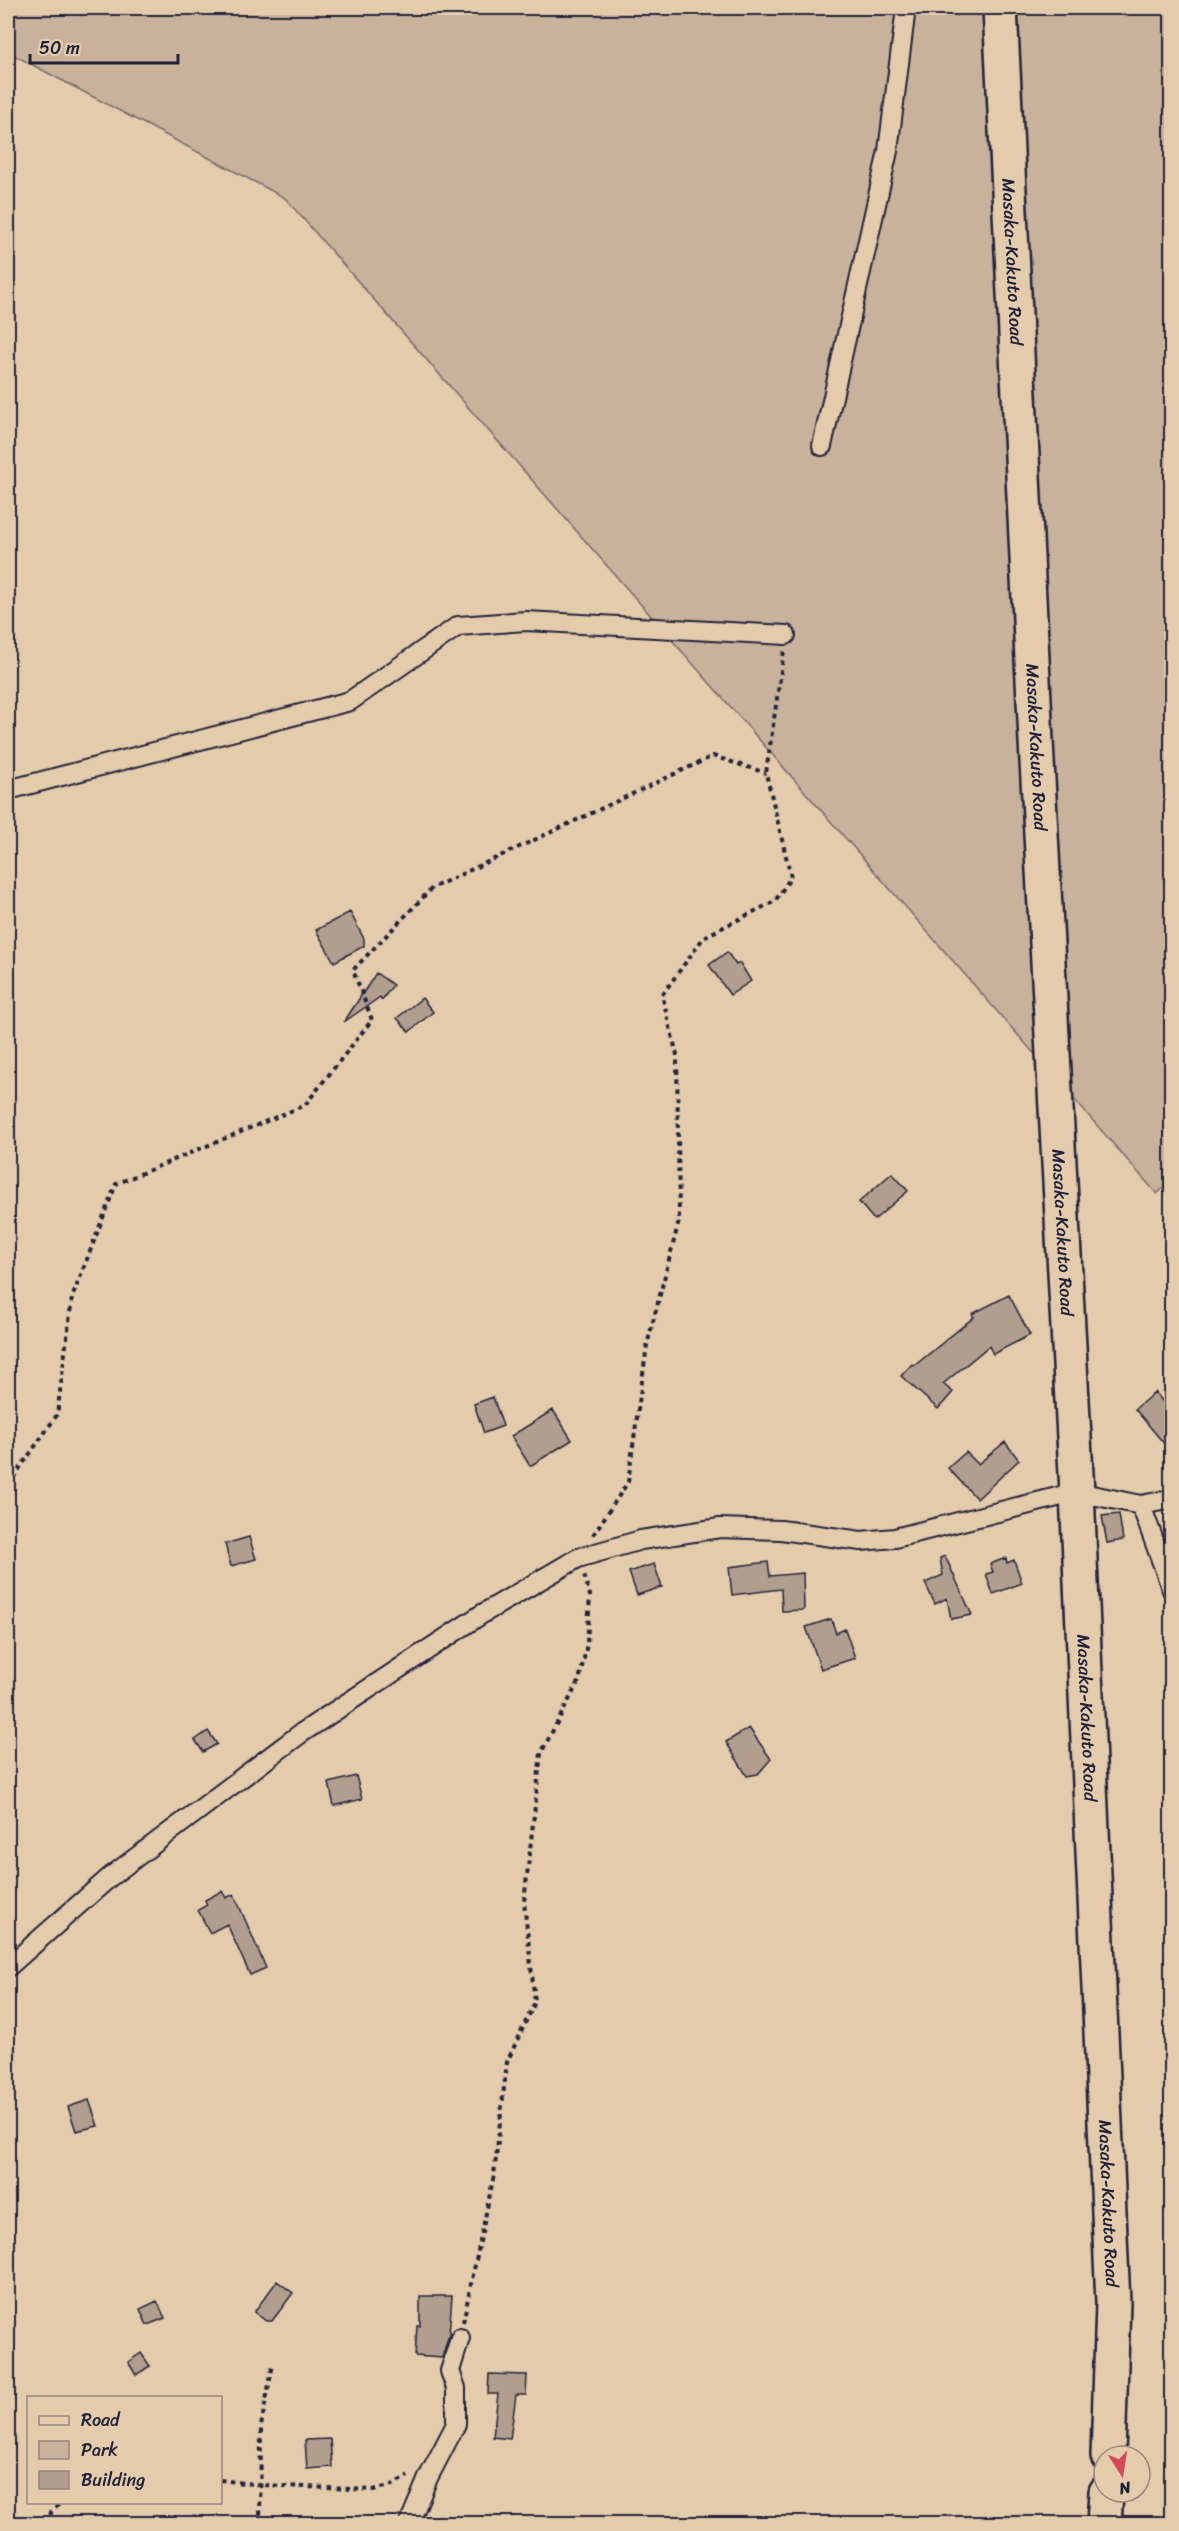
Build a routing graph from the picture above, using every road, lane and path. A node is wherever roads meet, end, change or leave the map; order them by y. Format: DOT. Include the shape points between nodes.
graph roads {
  1 [pos="906,8"];
  2 [pos="1000,8"];
  3 [pos="822,446"];
  4 [pos="786,635"];
  5 [pos="766,773"];
  6 [pos="8,790"];
  7 [pos="8,1485"];
  8 [pos="1077,1492"];
  9 [pos="1172,1499"];
  10 [pos="1141,1505"];
  11 [pos="578,1558"];
  12 [pos="1172,1590"];
  13 [pos="8,1966"];
  14 [pos="460,2338"];
  15 [pos="273,2364"];
  16 [pos="1108,2444"];
  17 [pos="434,2467"];
  18 [pos="222,2480"];
  19 [pos="261,2486"];
  20 [pos="60,2504"];
  21 [pos="1105,2504"];
  22 [pos="49,2523"];
  23 [pos="260,2523"];
  24 [pos="409,2523"];
  25 [pos="1104,2523"];
  1 -- 3 [label="street" via="888,151"];
  2 -- 8 [label="highway, Masaka-Kakuto Road"];
  4 -- 5 [label="path"];
  4 -- 6 [label="street" via="526,621 458,626 351,701"];
  5 -- 7 [label="path" via="713,756 432,888 352,970 372,1020 305,1105 116,1184 72,1298 57,1415"];
  5 -- 11 [label="path" via="791,878 776,901 704,937 662,995 677,1055 678,1221 647,1345 628,1482"];
  8 -- 10 [label="street"];
  8 -- 11 [label="street" via="895,1538 861,1541 781,1530 720,1528 641,1540"];
  8 -- 16 [label="highway, Masaka-Kakuto Road" via="1113,2303"];
  9 -- 10 [label="street"];
  10 -- 12 [label="street"];
  11 -- 13 [label="street" via="482,1614 300,1734 110,1877"];
  11 -- 14 [label="path" via="590,1595 587,1644 579,1681 541,1753 524,1902 535,2002 507,2062 494,2175"];
  14 -- 17 [label="street" via="450,2372 456,2388 456,2424"];
  15 -- 19 [label="path" via="261,2426"];
  17 -- 19 [label="path" via="373,2490"];
  17 -- 24 [label="street"];
  18 -- 19 [label="path"];
  19 -- 23 [label="path"];
  20 -- 22 [label="path" via="51,2512"];
  21 -- 25 [label="highway"];
}
